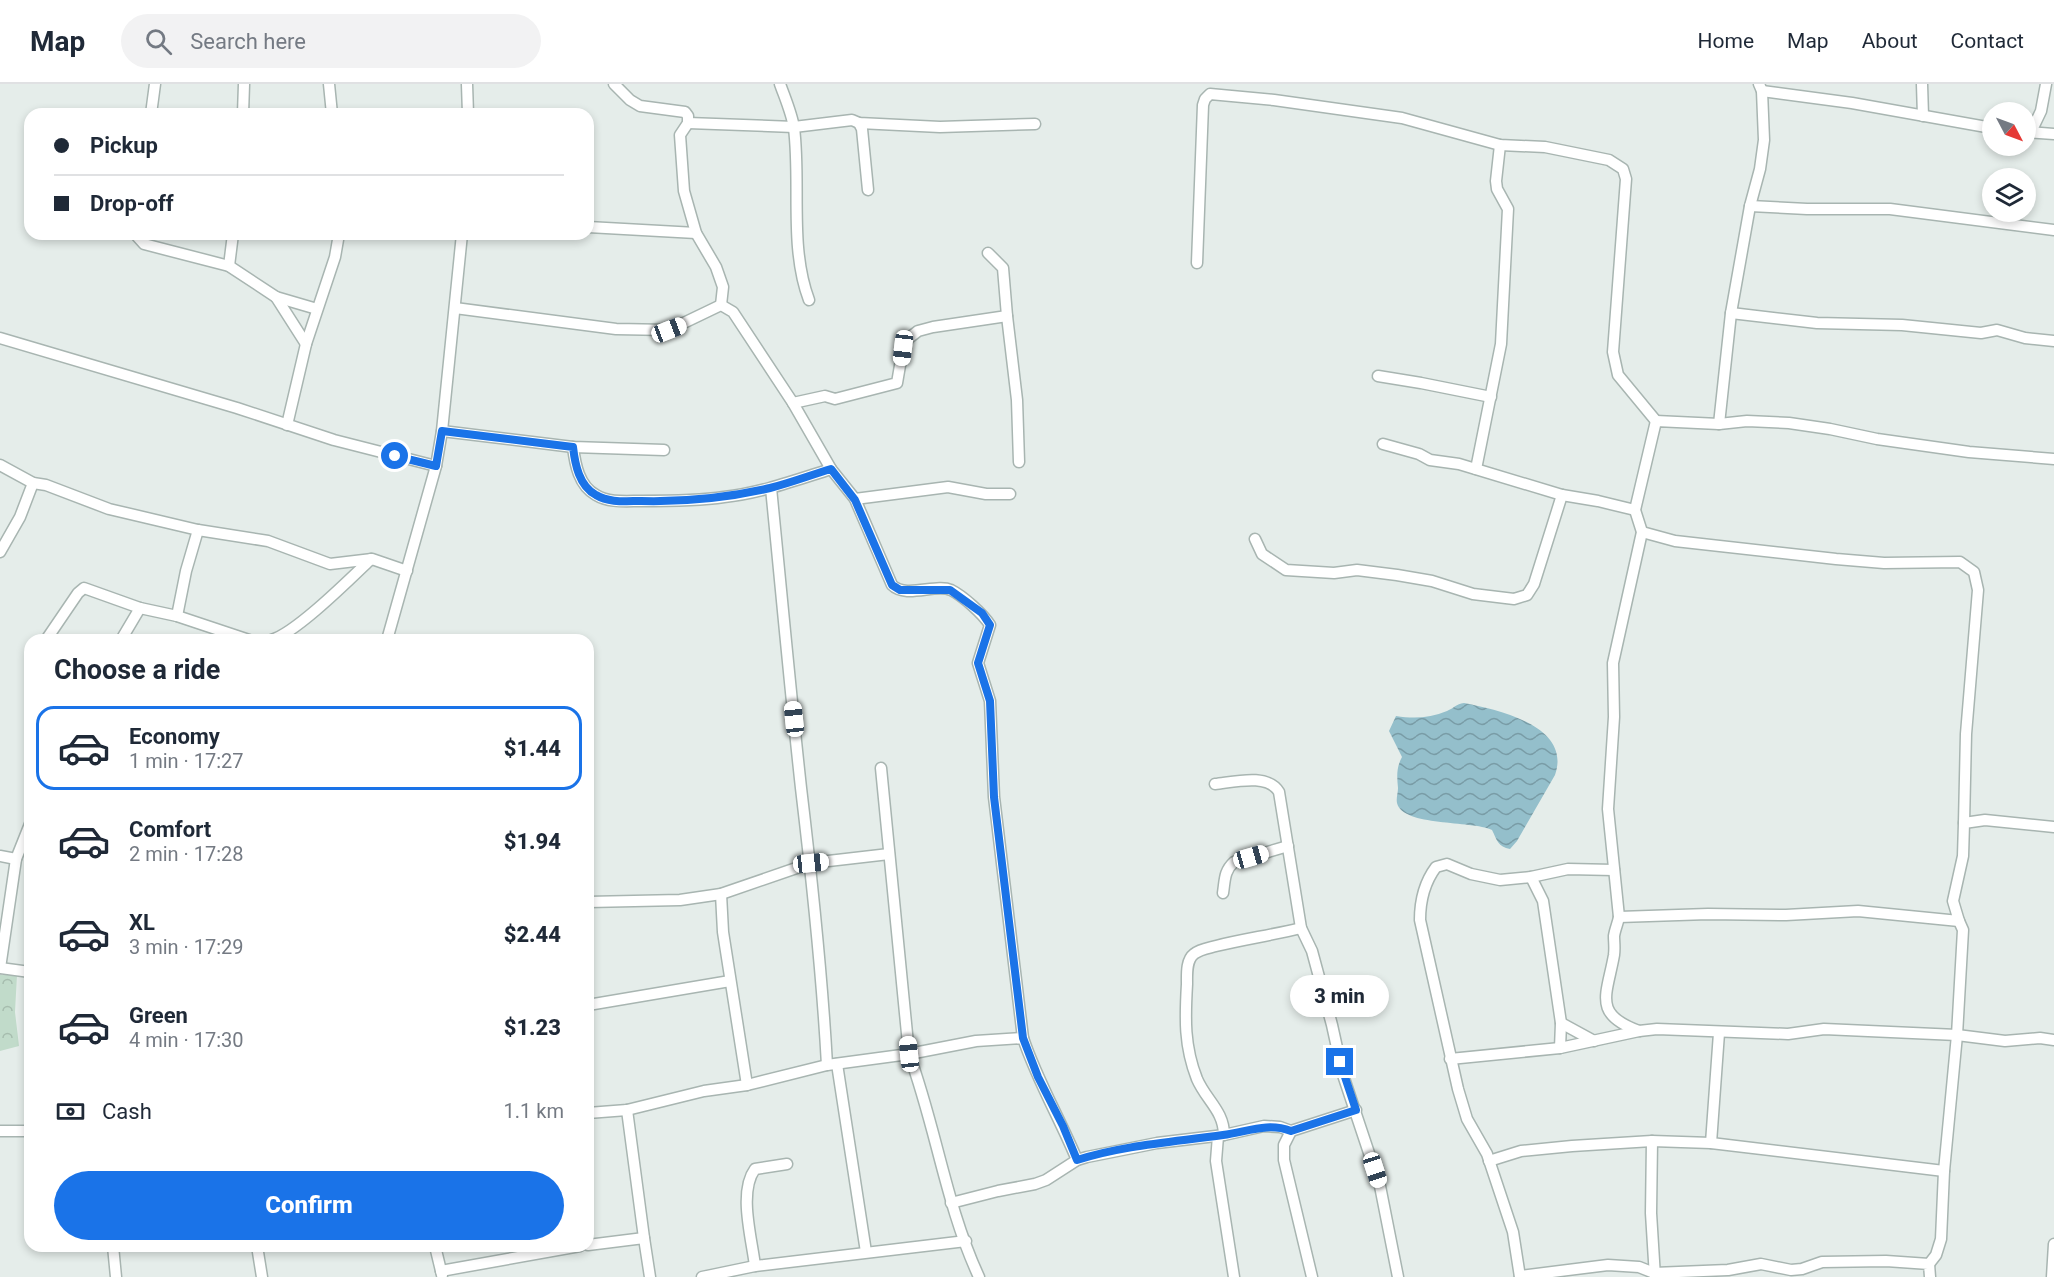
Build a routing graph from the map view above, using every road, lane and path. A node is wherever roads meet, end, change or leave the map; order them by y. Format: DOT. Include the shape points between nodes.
graph roads {
  1 [pos="156,84"];
  2 [pos="244,84"];
  3 [pos="329,84"];
  4 [pos="467,84"];
  5 [pos="614,84"];
  6 [pos="780,84"];
  7 [pos="1922,84"];
  8 [pos="2046,84"];
  9 [pos="1760,87"];
  10 [pos="152,108"];
  11 [pos="243,108"];
  12 [pos="331,108"];
  13 [pos="468,108"];
  14 [pos="1923,116"];
  15 [pos="2036,119"];
  16 [pos="688,123"];
  17 [pos="858,123"];
  18 [pos="1035,124"];
  19 [pos="1982,126"];
  20 [pos="794,127"];
  21 [pos="2036,133"];
  22 [pos="2054,134"];
  23 [pos="1500,145"];
  24 [pos="868,190"];
  25 [pos="1750,206"];
  26 [pos="594,227"];
  27 [pos="2054,230"];
  28 [pos="696,233"];
  29 [pos="140,240"];
  30 [pos="232,240"];
  31 [pos="338,240"];
  32 [pos="461,240"];
  33 [pos="988,254"];
  34 [pos="1197,263"];
  35 [pos="229,266"];
  36 [pos="276,297"];
  37 [pos="809,300"];
  38 [pos="721,306"];
  39 [pos="455,308"];
  40 [pos="317,309"];
  41 [pos="1731,313"];
  42 [pos="1007,316"];
  43 [pos="0,338"];
  44 [pos="2054,341"];
  45 [pos="306,344"];
  46 [pos="1378,376"];
  47 [pos="1491,397"];
  48 [pos="793,404"];
  49 [pos="1656,421"];
  50 [pos="1719,424"];
  51 [pos="287,425"];
  52 [pos="442,431"];
  53 [pos="1383,444"];
  54 [pos="573,447"];
  55 [pos="663,450"];
  56 [pos="2054,459"];
  57 [pos="1019,462"];
  58 [pos="0,465"];
  59 [pos="436,466"];
  60 [pos="831,469"];
  61 [pos="1476,469"];
  62 [pos="33,483"];
  63 [pos="771,488"];
  64 [pos="1010,494"];
  65 [pos="1562,495"];
  66 [pos="855,500"];
  67 [pos="1635,510"];
  68 [pos="198,530"];
  69 [pos="1642,532"];
  70 [pos="1255,538"];
  71 [pos="0,552"];
  72 [pos="372,559"];
  73 [pos="407,571"];
  74 [pos="140,608"];
  75 [pos="177,616"];
  76 [pos="50,634"];
  77 [pos="125,634"];
  78 [pos="231,634"];
  79 [pos="282,634"];
  80 [pos="389,634"];
  81 [pos="881,768"];
  82 [pos="1215,784"];
  83 [pos="1964,823"];
  84 [pos="2054,827"];
  85 [pos="24,839"];
  86 [pos="1288,846"];
  87 [pos="889,854"];
  88 [pos="0,856"];
  89 [pos="16,859"];
  90 [pos="811,863"];
  91 [pos="1614,870"];
  92 [pos="1531,877"];
  93 [pos="1223,893"];
  94 [pos="722,894"];
  95 [pos="594,902"];
  96 [pos="1619,917"];
  97 [pos="1959,921"];
  98 [pos="1301,928"];
  99 [pos="0,968"];
  100 [pos="24,971"];
  101 [pos="730,981"];
  102 [pos="594,1004"];
  103 [pos="1561,1023"];
  104 [pos="1639,1031"];
  105 [pos="1719,1033"];
  106 [pos="1957,1035"];
  107 [pos="1023,1038"];
  108 [pos="2054,1040"];
  109 [pos="1594,1041"];
  110 [pos="1560,1048"];
  111 [pos="909,1054"];
  112 [pos="1450,1059"];
  113 [pos="832,1064"];
  114 [pos="747,1085"];
  115 [pos="627,1110"];
  116 [pos="1356,1110"];
  117 [pos="594,1113"];
  118 [pos="0,1131"];
  119 [pos="24,1131"];
  120 [pos="1291,1131"];
  121 [pos="1221,1136"];
  122 [pos="1652,1142"];
  123 [pos="1711,1143"];
  124 [pos="1077,1160"];
  125 [pos="1489,1161"];
  126 [pos="787,1164"];
  127 [pos="1944,1171"];
  128 [pos="951,1203"];
  129 [pos="644,1238"];
  130 [pos="966,1241"];
  131 [pos="594,1244"];
  132 [pos="2054,1245"];
  133 [pos="114,1252"];
  134 [pos="258,1252"];
  135 [pos="436,1252"];
  136 [pos="550,1252"];
  137 [pos="866,1252"];
  138 [pos="1929,1264"];
  139 [pos="755,1266"];
  140 [pos="442,1274"];
  141 [pos="1654,1275"];
  142 [pos="1520,1276"];
  143 [pos="116,1277"];
  144 [pos="262,1277"];
  145 [pos="651,1277"];
  146 [pos="702,1277"];
  147 [pos="979,1277"];
  148 [pos="1234,1277"];
  149 [pos="1312,1277"];
  150 [pos="1398,1277"];
  151 [pos="1930,1277"];
  152 [pos="2052,1277"];
  1 -- 10 [label="street"];
  2 -- 11 [label="street"];
  3 -- 12 [label="street"];
  4 -- 13 [label="street"];
  5 -- 16 [label="street" via="640,106 685,112"];
  6 -- 20 [label="street"];
  7 -- 14 [label="street"];
  8 -- 15 [label="street"];
  9 -- 14 [label="street"];
  9 -- 25 [label="street" via="1764,140"];
  14 -- 19 [label="street"];
  16 -- 20 [label="street"];
  16 -- 28 [label="street" via="680,135 684,191"];
  17 -- 18 [label="street" via="940,127"];
  17 -- 20 [label="street" via="852,120"];
  17 -- 24 [label="street" via="862,129"];
  20 -- 37 [label="street" via="798,241"];
  21 -- 22 [label="street"];
  23 -- 34 [label="street" via="1402,118 1210,94 1203,105"];
  23 -- 47 [label="street" via="1497,189 1508,209 1501,344"];
  23 -- 49 [label="street" via="1545,147 1609,160 1623,169 1626,179 1613,352 1618,375"];
  25 -- 27 [label="street" via="1890,209"];
  25 -- 41 [label="street"];
  26 -- 28 [label="street"];
  28 -- 38 [label="street" via="723,287"];
  29 -- 35 [label="street"];
  30 -- 35 [label="street"];
  31 -- 40 [label="street"];
  32 -- 39 [label="street"];
  33 -- 42 [label="street" via="1003,268"];
  35 -- 36 [label="street"];
  36 -- 40 [label="street"];
  36 -- 45 [label="street"];
  38 -- 39 [label="street" via="669,330 616,329"];
  38 -- 48 [label="street" via="733,312"];
  39 -- 52 [label="street"];
  40 -- 45 [label="street"];
  41 -- 44 [label="street" via="1817,323 1902,325 1981,333 1997,330"];
  41 -- 50 [label="street"];
  42 -- 48 [label="street" via="918,331 903,348 897,383 835,399 825,396"];
  42 -- 57 [label="street" via="1017,400"];
  43 -- 51 [label="street"];
  45 -- 51 [label="street"];
  46 -- 47 [label="street"];
  47 -- 61 [label="street"];
  48 -- 60 [label="street"];
  49 -- 50 [label="street"];
  49 -- 67 [label="street"];
  50 -- 56 [label="street" via="1789,423 1969,452"];
  51 -- 59 [label="street"];
  52 -- 54 [label="street"];
  52 -- 59 [label="street"];
  53 -- 61 [label="street" via="1430,460"];
  54 -- 55 [label="street"];
  54 -- 63 [label="street" via="576,468 585,485 609,501 702,499"];
  58 -- 62 [label="street"];
  59 -- 73 [label="street"];
  60 -- 63 [label="street"];
  60 -- 66 [label="street"];
  61 -- 65 [label="street"];
  62 -- 68 [label="street" via="109,509"];
  62 -- 71 [label="street"];
  63 -- 90 [label="street"];
  64 -- 66 [label="street" via="948,487"];
  65 -- 67 [label="street"];
  65 -- 70 [label="street" via="1534,584 1527,595 1514,599 1473,594 1397,575 1357,570 1286,570 1262,554"];
  66 -- 107 [label="street" via="896,589 950,590 982,613 990,625 978,663 990,701 994,797"];
  67 -- 69 [label="street"];
  68 -- 72 [label="street" via="268,541 330,564"];
  68 -- 75 [label="street"];
  69 -- 83 [label="street" via="1675,541 1836,559 1960,562 1974,572 1978,590 1966,734"];
  69 -- 91 [label="street" via="1613,663 1608,809"];
  72 -- 73 [label="street"];
  72 -- 79 [label="street"];
  73 -- 80 [label="street"];
  74 -- 75 [label="street"];
  74 -- 76 [label="street" via="84,588"];
  74 -- 77 [label="street"];
  75 -- 78 [label="street"];
  81 -- 87 [label="street"];
  82 -- 86 [label="street" via="1263,781 1275,786"];
  83 -- 84 [label="street" via="1985,820"];
  83 -- 97 [label="street" via="1963,856 1953,901"];
  85 -- 89 [label="street"];
  86 -- 93 [label="street" via="1234,862 1225,874"];
  86 -- 98 [label="street"];
  87 -- 90 [label="street"];
  87 -- 111 [label="street"];
  88 -- 89 [label="street"];
  89 -- 99 [label="street"];
  90 -- 94 [label="street"];
  90 -- 113 [label="street"];
  91 -- 92 [label="street" via="1568,869"];
  91 -- 96 [label="street"];
  92 -- 103 [label="street" via="1543,901"];
  92 -- 112 [label="street" via="1482,878 1447,864 1436,867 1425,885 1420,920"];
  94 -- 95 [label="street" via="680,900"];
  94 -- 101 [label="street"];
  96 -- 97 [label="street" via="1858,911"];
  96 -- 104 [label="street" via="1606,1007 1617,1021"];
  97 -- 106 [label="street" via="1962,930"];
  98 -- 116 [label="street" via="1312,951 1343,1075"];
  98 -- 121 [label="street" via="1241,939 1197,952 1188,961 1184,1017 1187,1040 1197,1079 1223,1119"];
  99 -- 100 [label="street"];
  101 -- 102 [label="street"];
  101 -- 114 [label="street"];
  103 -- 109 [label="street"];
  103 -- 110 [label="street"];
  104 -- 105 [label="street"];
  104 -- 109 [label="street"];
  105 -- 106 [label="street" via="1788,1034 1824,1029"];
  105 -- 123 [label="street"];
  106 -- 108 [label="street" via="2005,1041"];
  106 -- 127 [label="street"];
  107 -- 111 [label="street" via="976,1041"];
  107 -- 124 [label="street"];
  109 -- 110 [label="street"];
  110 -- 112 [label="street"];
  111 -- 113 [label="street"];
  111 -- 128 [label="street" via="923,1092"];
  112 -- 125 [label="street" via="1467,1119"];
  113 -- 114 [label="street"];
  113 -- 137 [label="street"];
  114 -- 115 [label="street"];
  115 -- 117 [label="street"];
  115 -- 129 [label="street"];
  116 -- 120 [label="street"];
  116 -- 150 [label="street" via="1380,1186"];
  118 -- 119 [label="street"];
  120 -- 121 [label="street" via="1263,1126"];
  120 -- 149 [label="street" via="1284,1145 1284,1160"];
  121 -- 124 [label="street" via="1157,1143"];
  121 -- 148 [label="street" via="1216,1161"];
  122 -- 123 [label="street"];
  122 -- 125 [label="street" via="1521,1150"];
  122 -- 141 [label="street"];
  123 -- 127 [label="street"];
  124 -- 128 [label="street" via="1035,1184"];
  125 -- 142 [label="street" via="1513,1232"];
  126 -- 139 [label="street" via="756,1169 750,1176 746,1198"];
  127 -- 138 [label="street" via="1941,1239"];
  128 -- 130 [label="street"];
  129 -- 131 [label="street"];
  129 -- 145 [label="street"];
  130 -- 137 [label="street"];
  130 -- 147 [label="street"];
  132 -- 152 [label="street"];
  133 -- 143 [label="street"];
  134 -- 144 [label="street"];
  135 -- 140 [label="street"];
  136 -- 140 [label="street"];
  137 -- 139 [label="street"];
  138 -- 141 [label="street" via="1822,1262 1791,1270 1754,1264 1728,1270"];
  138 -- 151 [label="street"];
  139 -- 146 [label="street"];
  141 -- 142 [label="street" via="1640,1267 1608,1265"];
}
